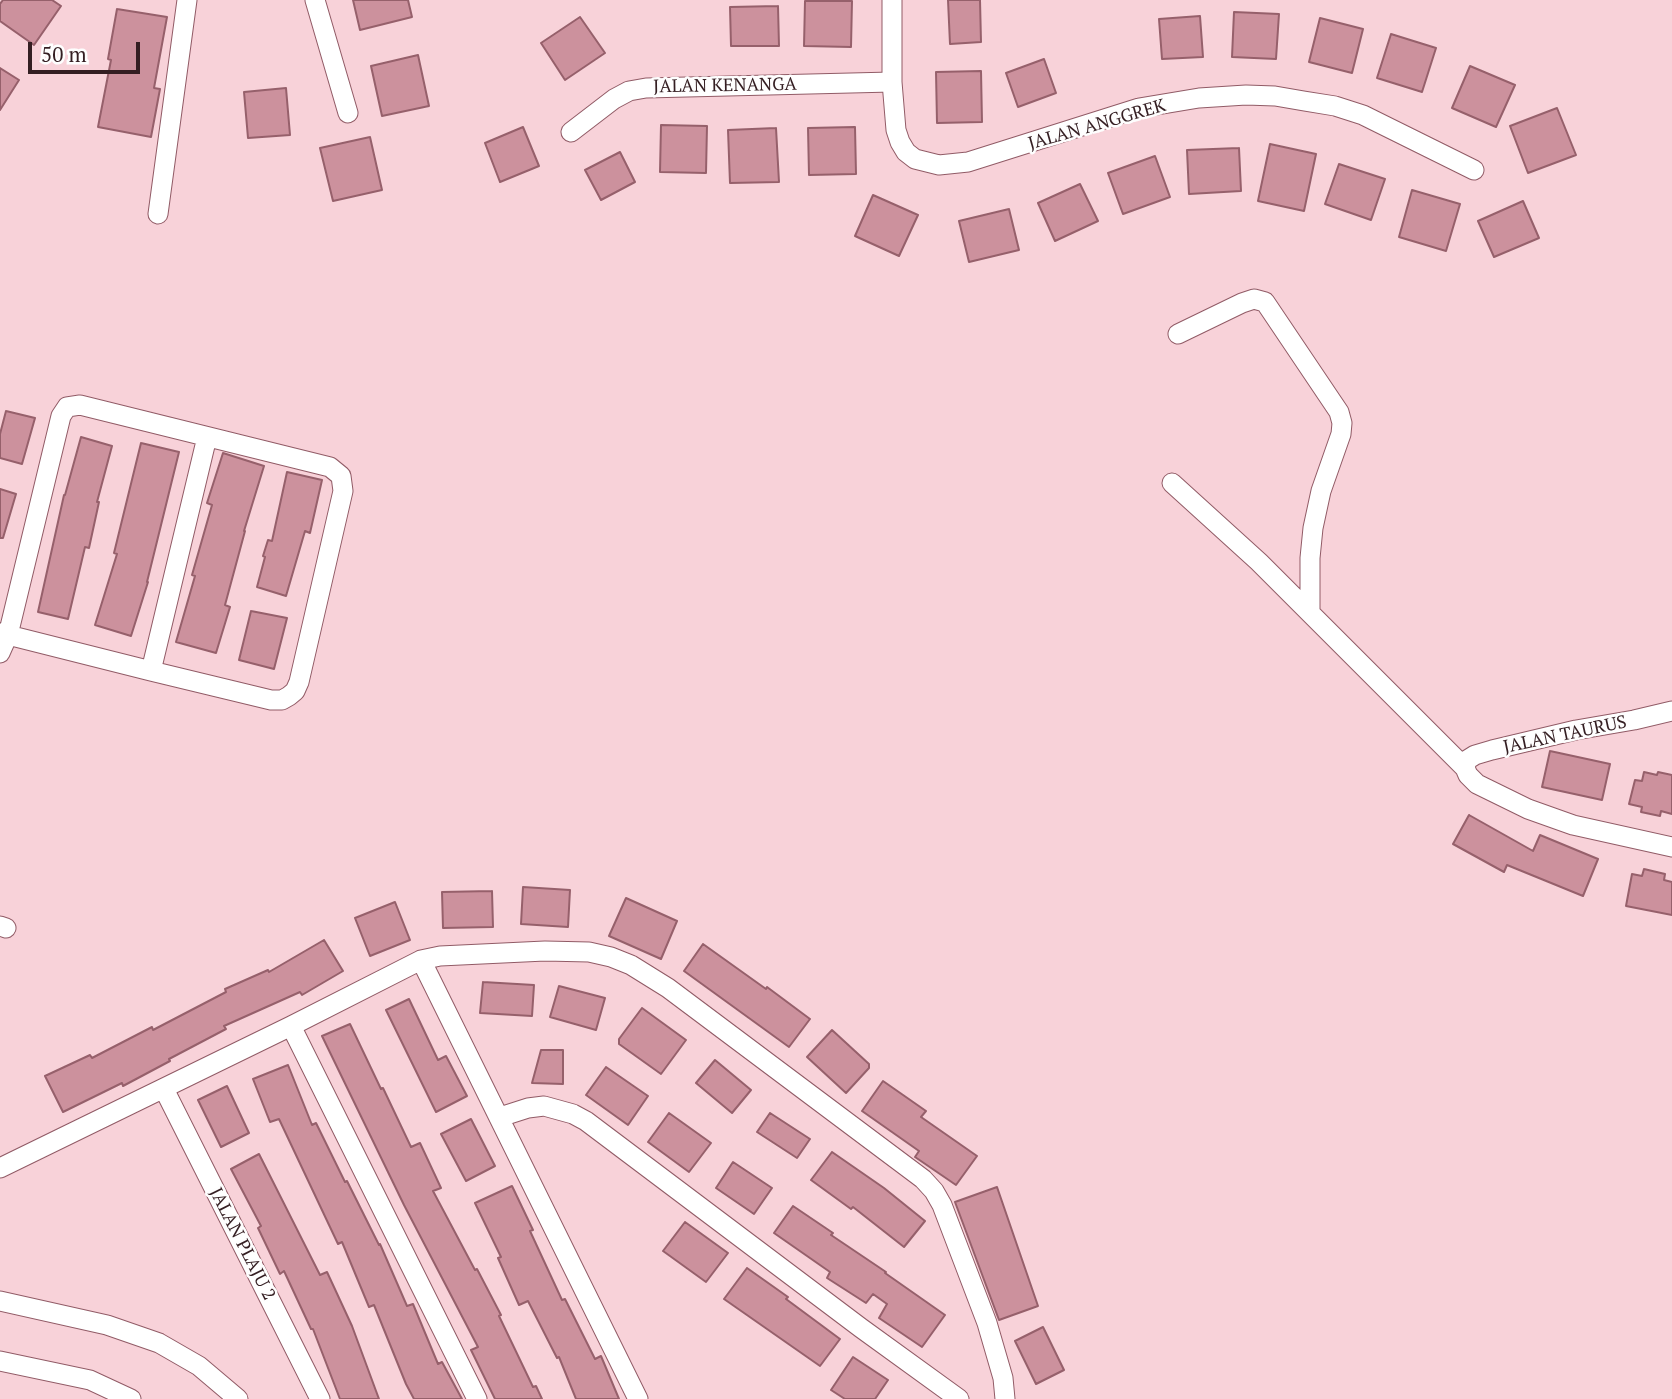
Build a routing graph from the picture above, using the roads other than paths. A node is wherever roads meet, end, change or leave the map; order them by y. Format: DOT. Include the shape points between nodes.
graph roads {
  1 [pos="187,0"];
  2 [pos="315,0"];
  3 [pos="892,0"];
  4 [pos="892,82"];
  5 [pos="348,113"];
  6 [pos="571,132"];
  7 [pos="1474,170"];
  8 [pos="158,214"];
  9 [pos="1178,334"];
  10 [pos="207,437"];
  11 [pos="1172,483"];
  12 [pos="1310,613"];
  13 [pos="3,640"];
  14 [pos="151,671"];
  15 [pos="1672,710"];
  16 [pos="1465,768"];
  17 [pos="1672,847"];
  18 [pos="421,960"];
  19 [pos="291,1026"];
  20 [pos="164,1089"];
  21 [pos="500,1117"];
  22 [pos="0,1168"];
  23 [pos="0,1301"];
  24 [pos="0,1361"];
  25 [pos="131,1399"];
  26 [pos="238,1399"];
  27 [pos="320,1399"];
  28 [pos="477,1399"];
  29 [pos="638,1399"];
  30 [pos="959,1399"];
  31 [pos="1005,1399"];
  1 -- 8 [label="street"];
  2 -- 5 [label="street"];
  3 -- 4 [label="street, JALAN ANGGREK"];
  4 -- 6 [label="street, JALAN KENANGA" via="646,88 614,99"];
  4 -- 7 [label="street, JALAN ANGGREK" via="900,142 915,159 939,164 968,162 1139,108 1246,95 1295,99 1363,115"];
  9 -- 12 [label="street" via="1242,303 1265,302 1339,412 1341,434 1313,528"];
  10 -- 13 [label="street" via="80,405 67,407"];
  10 -- 14 [label="street"];
  10 -- 14 [label="street" via="330,467 341,476 343,491 299,682 289,696 271,700"];
  11 -- 12 [label="street"];
  12 -- 16 [label="street"];
  13 -- 14 [label="street"];
  15 -- 16 [label="street, JALAN TAURUS" via="1492,750 1475,755"];
  16 -- 17 [label="street" via="1477,784 1528,809 1573,825"];
  18 -- 19 [label="street"];
  18 -- 21 [label="street"];
  18 -- 31 [label="street" via="532,951 589,952 631,965 668,988 934,1191 987,1323"];
  19 -- 20 [label="street"];
  19 -- 28 [label="street"];
  20 -- 22 [label="street"];
  20 -- 27 [label="street, JALAN PLAJU 2"];
  21 -- 29 [label="street"];
  21 -- 30 [label="street" via="544,1106 586,1121"];
  23 -- 26 [label="street" via="107,1325 159,1343 199,1366"];
  24 -- 25 [label="street" via="90,1380"];
}
